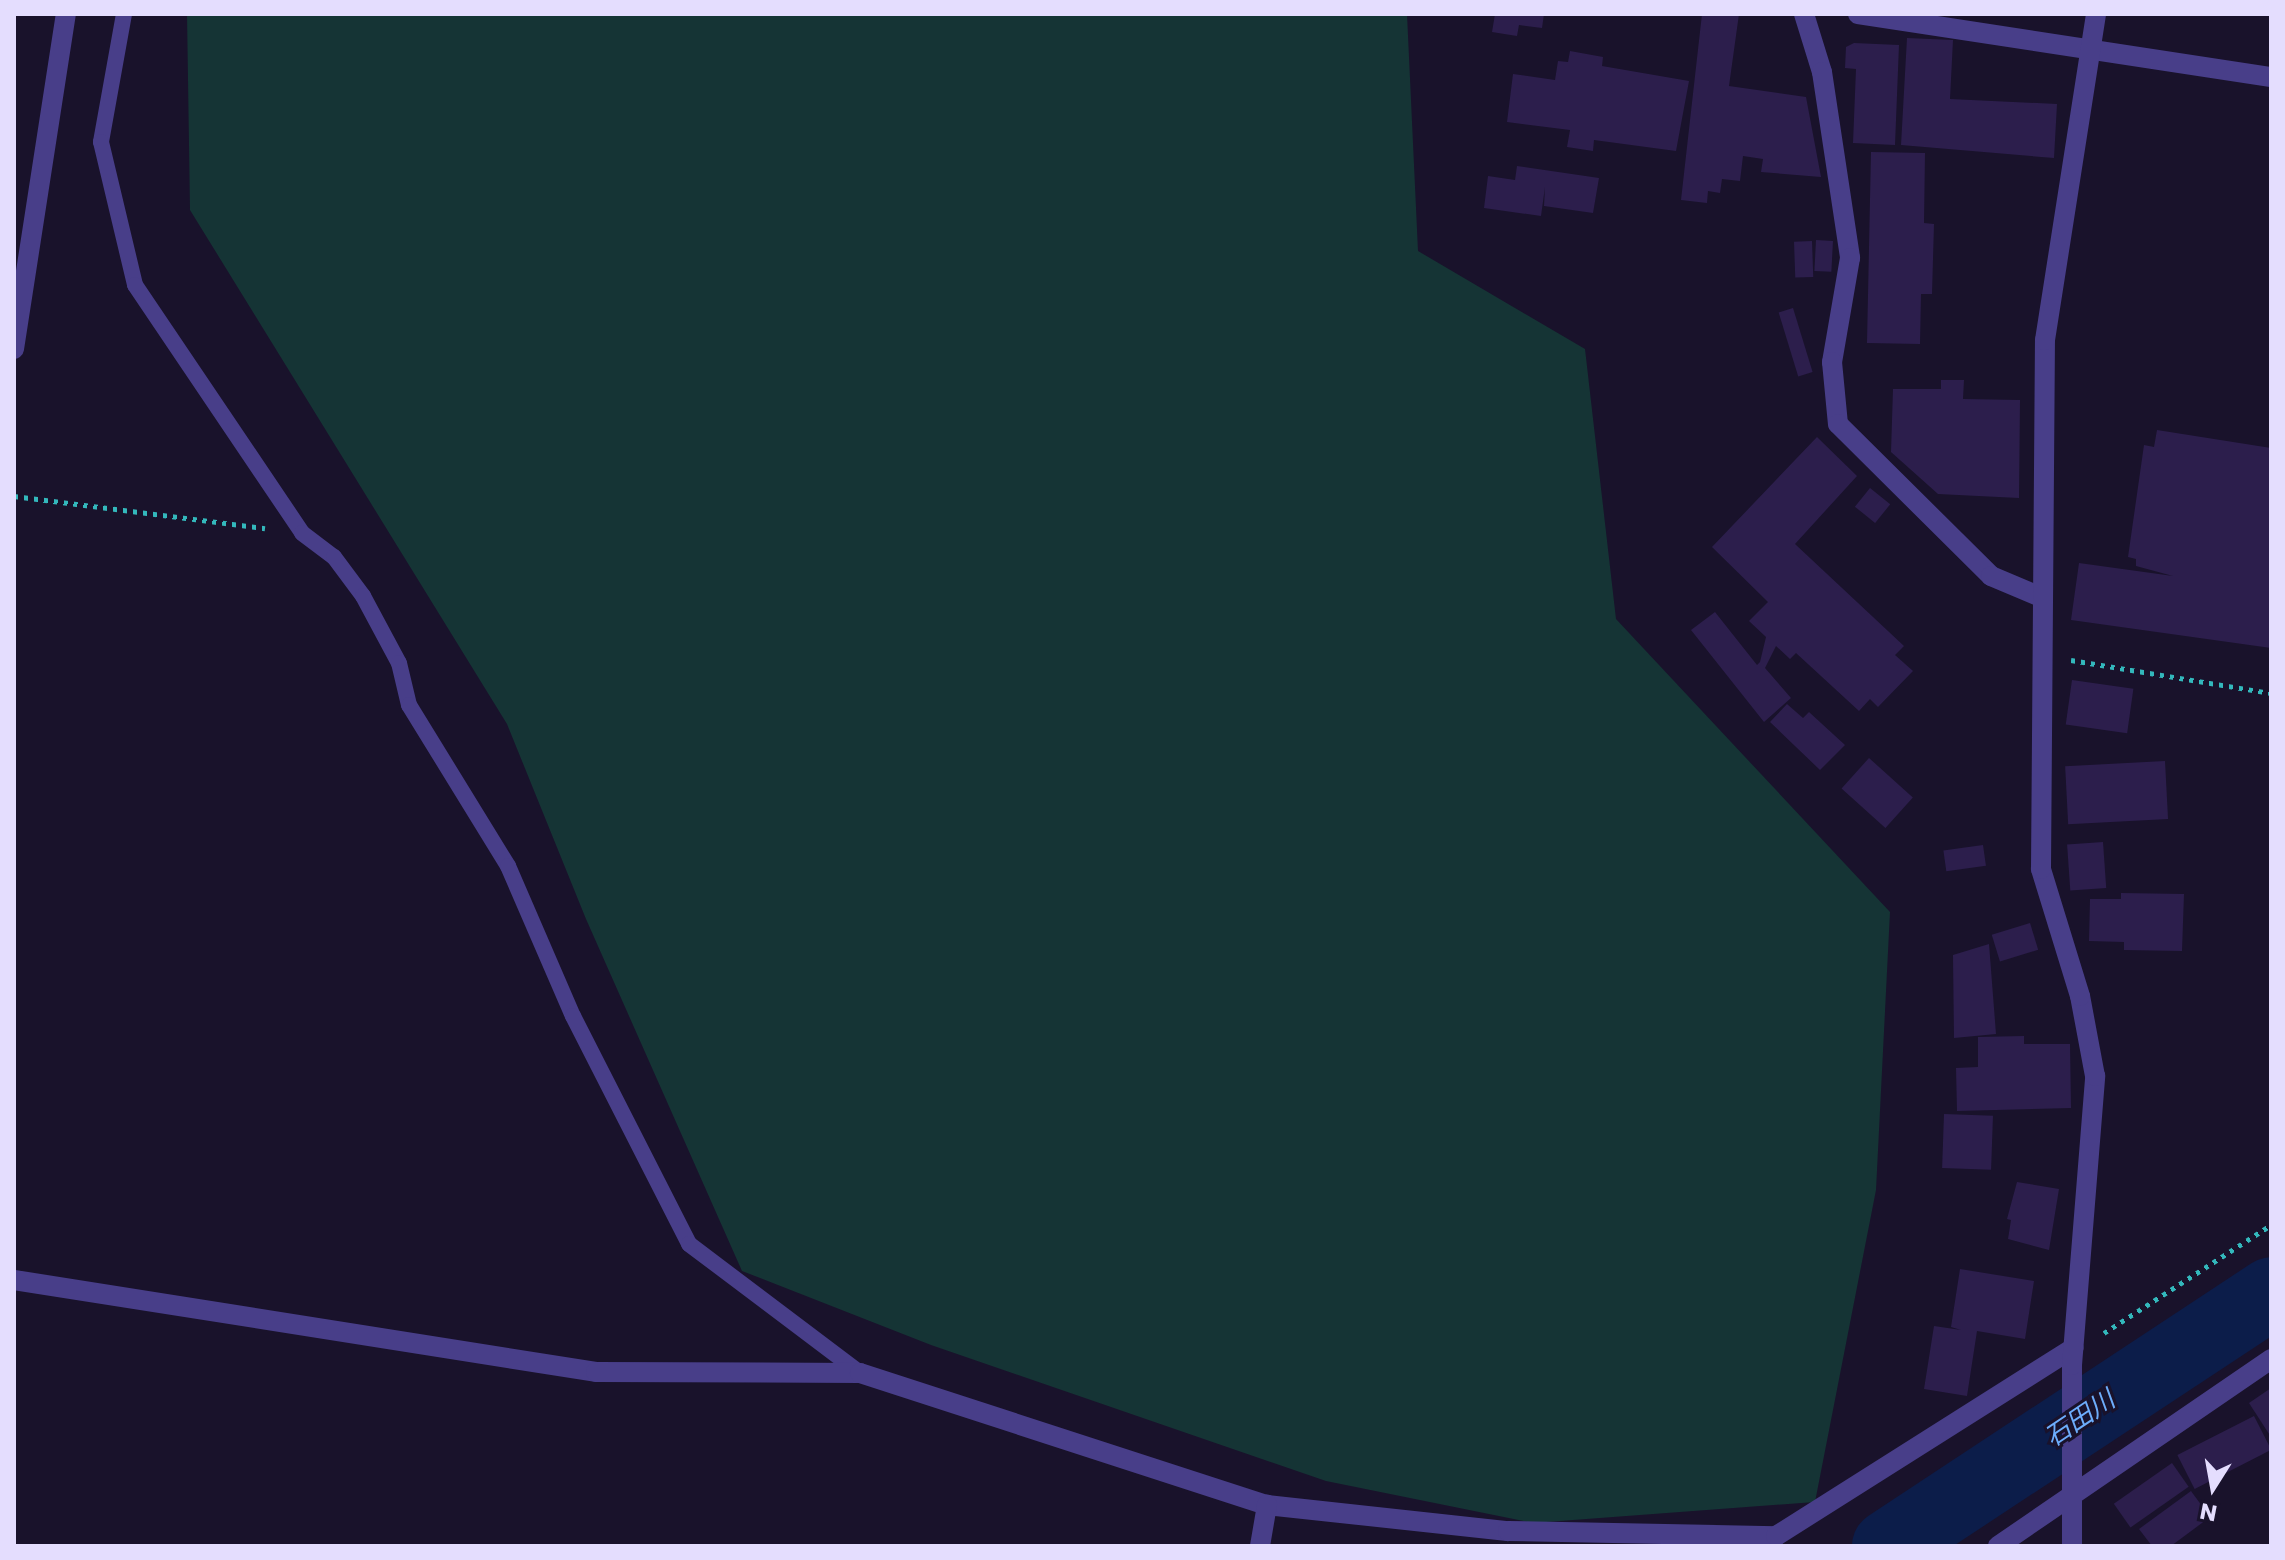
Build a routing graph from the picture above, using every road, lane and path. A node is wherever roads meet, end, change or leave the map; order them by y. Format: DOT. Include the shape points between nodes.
graph roads {
  1 [pos="66,14"];
  2 [pos="124,14"];
  3 [pos="1804,14"];
  4 [pos="1858,14"];
  5 [pos="2096,14"];
  6 [pos="2091,48"];
  7 [pos="2271,77"];
  8 [pos="14,349"];
  9 [pos="14,496"];
  10 [pos="302,533"];
  11 [pos="2043,598"];
  12 [pos="2042,655"];
  13 [pos="2271,693"];
  14 [pos="2271,1225"];
  15 [pos="14,1280"];
  16 [pos="2072,1357"];
  17 [pos="2271,1359"];
  18 [pos="860,1373"];
  19 [pos="2071,1499"];
  20 [pos="1267,1505"];
  21 [pos="1260,1546"];
  22 [pos="1998,1546"];
  23 [pos="2072,1546"];
  1 -- 8 [label="street"];
  2 -- 10 [label="lane" via="101,142 135,285"];
  3 -- 11 [label="street" via="1822,72 1850,258 1832,362 1838,424 1991,576"];
  4 -- 6 [label="street"];
  5 -- 6 [label="street"];
  6 -- 7 [label="street"];
  6 -- 11 [label="street" via="2045,340"];
  9 -- 10 [label="path"];
  10 -- 18 [label="lane" via="334,557 392,650 409,705 508,866 573,1016 689,1244"];
  11 -- 12 [label="street"];
  12 -- 13 [label="path"];
  12 -- 16 [label="street" via="2041,869 2080,996 2095,1076"];
  14 -- 16 [label="path"];
  15 -- 18 [label="street" via="596,1372"];
  16 -- 19 [label="street"];
  16 -- 20 [label="street" via="1776,1536 1508,1531"];
  17 -- 19 [label="street"];
  18 -- 20 [label="street"];
  19 -- 22 [label="street"];
  19 -- 23 [label="street"];
  20 -- 21 [label="street"];
}
